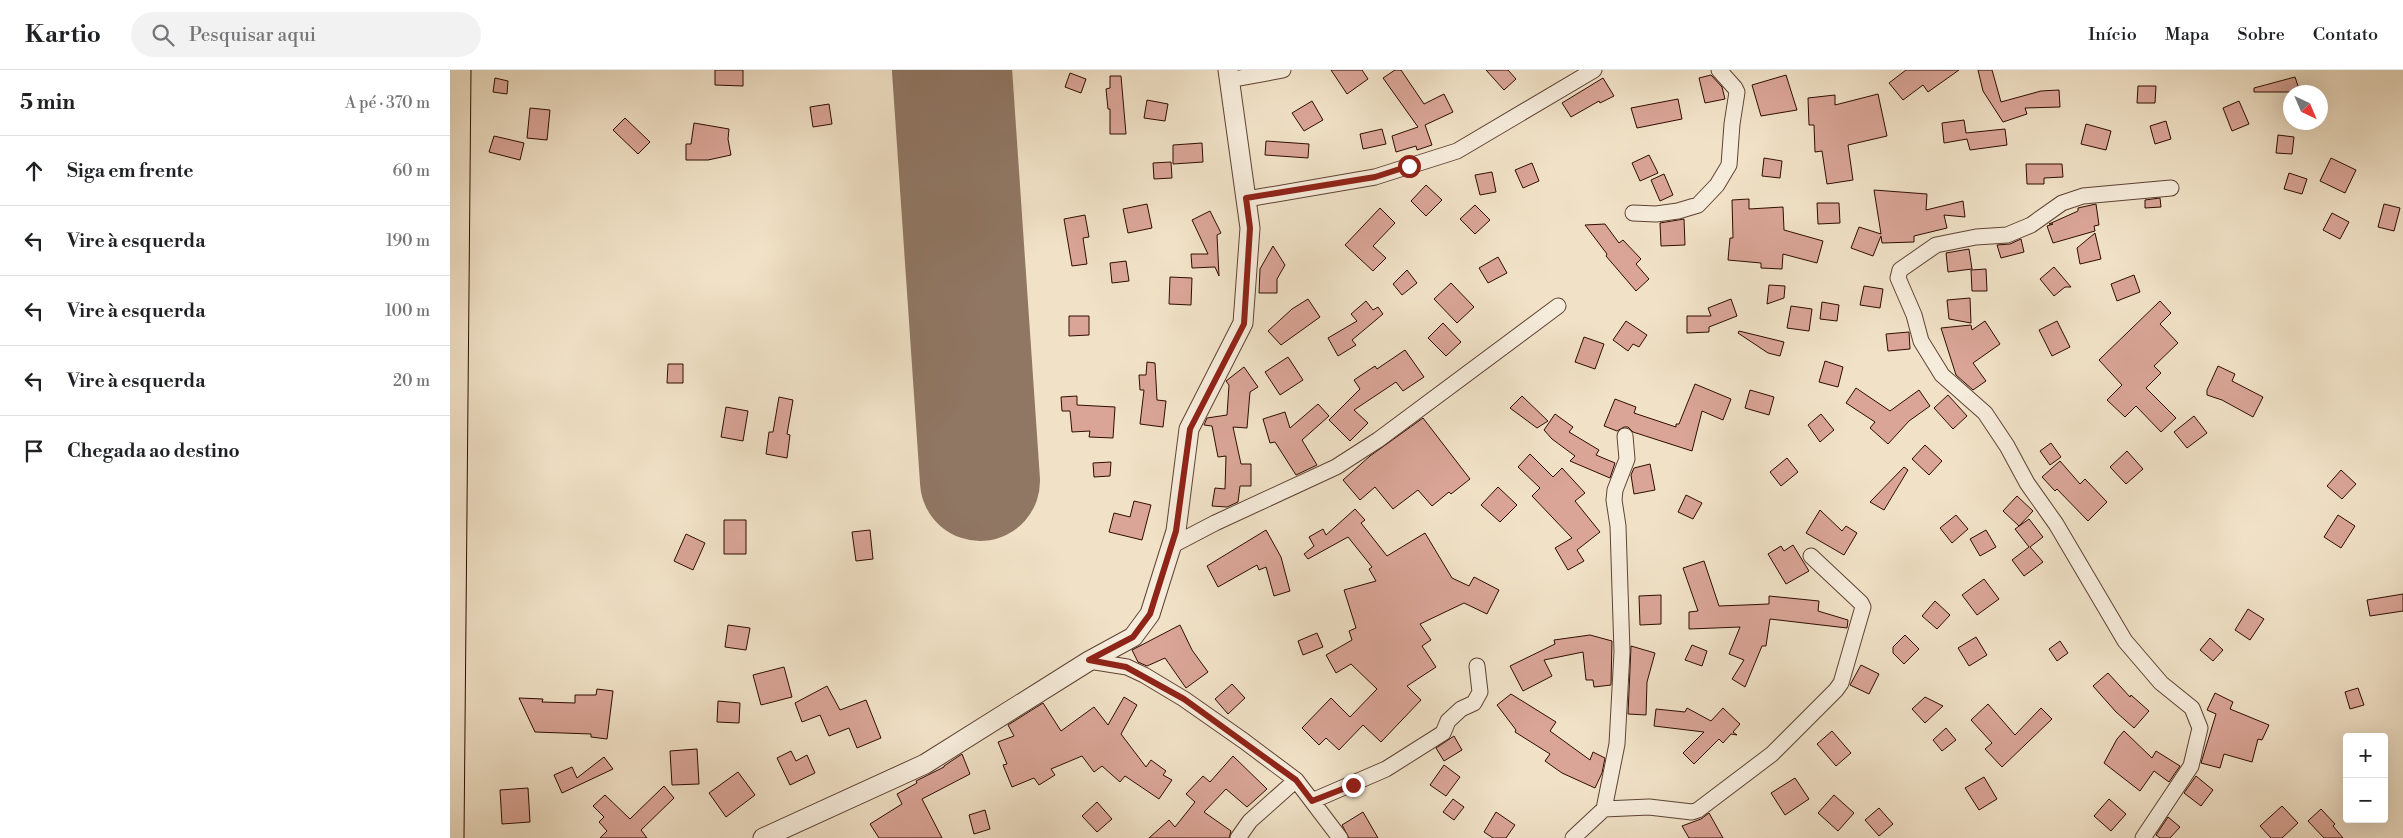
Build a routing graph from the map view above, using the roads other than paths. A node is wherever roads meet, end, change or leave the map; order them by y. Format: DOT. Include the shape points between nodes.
graph roads {
  1 [pos="458,70"];
  2 [pos="1283,70"];
  3 [pos="1594,70"];
  4 [pos="1719,70"];
  5 [pos="1229,75"];
  6 [pos="2171,188"];
  7 [pos="1246,198"];
  8 [pos="1633,213"];
  9 [pos="1558,306"];
  10 [pos="1625,436"];
  11 [pos="1171,546"];
  12 [pos="1811,556"];
  13 [pos="1089,660"];
  14 [pos="1477,666"];
  15 [pos="1296,780"];
  16 [pos="1312,801"];
  17 [pos="1604,809"];
  18 [pos="451,838"];
  19 [pos="763,838"];
  20 [pos="1238,838"];
  21 [pos="1340,838"];
  22 [pos="1573,838"];
  23 [pos="2143,838"];
  1 -- 18 [label="highway"];
  2 -- 5 [label="street"];
  3 -- 7 [label="street" via="1457,151 1375,177"];
  4 -- 8 [label="street" via="1737,92 1729,165 1717,185 1698,205 1656,214"];
  5 -- 7 [label="street"];
  6 -- 23 [label="street" via="2089,195 2062,203 2031,225 2007,235 1936,245 1900,270 1898,278 1922,341 1942,375 1985,413 2125,640 2161,683 2192,708 2200,728 2191,766"];
  7 -- 11 [label="street" via="1250,228 1244,324 1190,429 1176,531"];
  9 -- 11 [label="street" via="1378,440 1336,467"];
  10 -- 17 [label="street" via="1627,459 1614,500 1618,526 1622,652 1617,744"];
  11 -- 13 [label="street" via="1150,614 1133,637"];
  12 -- 17 [label="street" via="1840,580 1863,607 1841,683 1836,690 1772,754 1698,810"];
  13 -- 15 [label="street" via="1126,667 1144,675 1184,699"];
  13 -- 19 [label="street" via="925,764"];
  14 -- 16 [label="street" via="1480,692 1474,703 1448,721 1442,733 1386,769"];
  15 -- 16 [label="street"];
  15 -- 20 [label="street" via="1250,821"];
  16 -- 21 [label="street"];
  17 -- 22 [label="street"];
}
